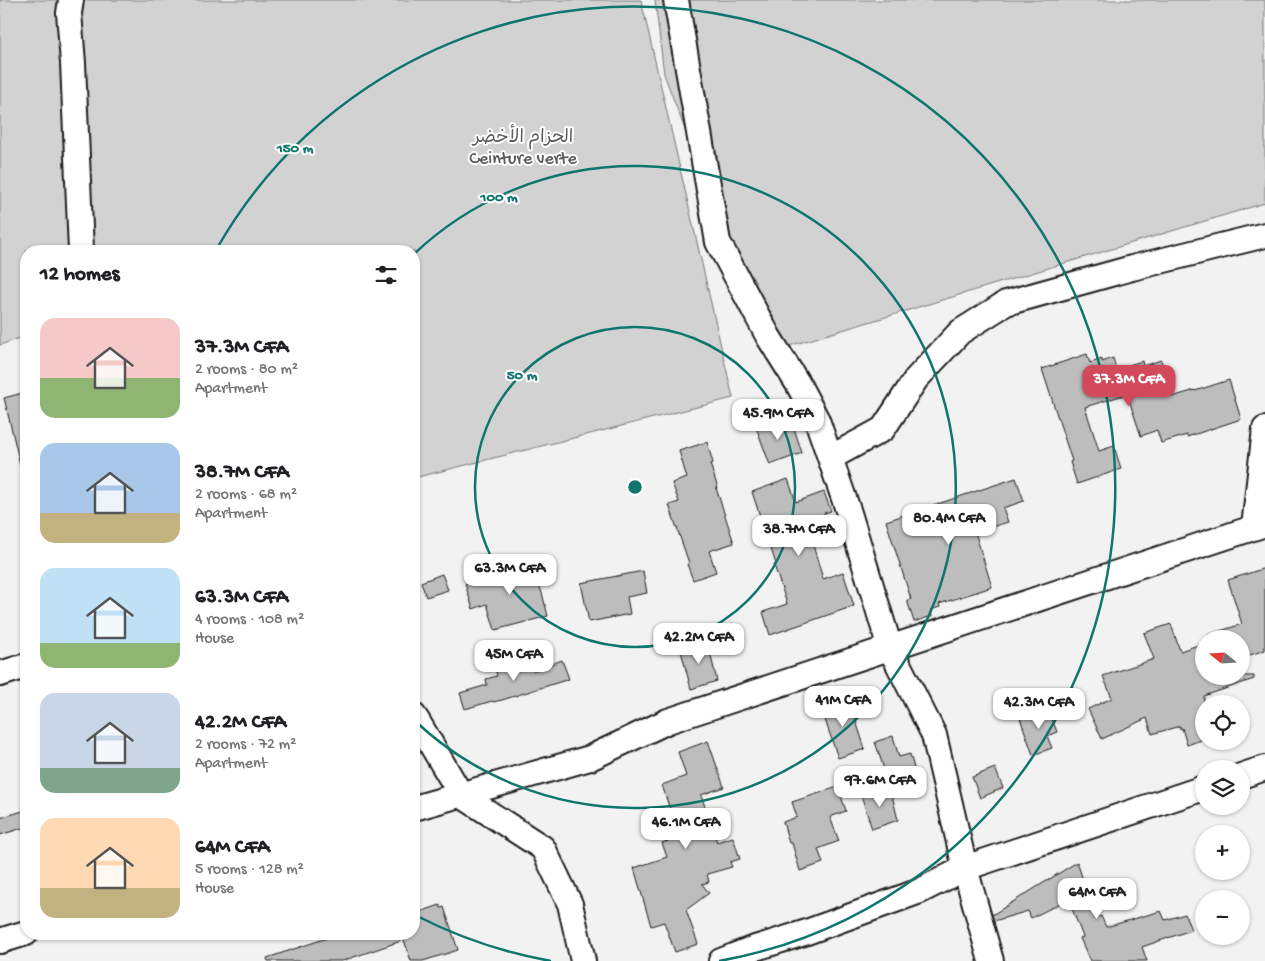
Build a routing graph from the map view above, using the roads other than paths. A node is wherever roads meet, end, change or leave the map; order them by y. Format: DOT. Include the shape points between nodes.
graph roads {
  1 [pos="71,0"];
  2 [pos="676,0"];
  3 [pos="1265,236"];
  4 [pos="81,245"];
  5 [pos="1265,429"];
  6 [pos="830,458"];
  7 [pos="1259,525"];
  8 [pos="890,648"];
  9 [pos="20,668"];
  10 [pos="0,674"];
  11 [pos="420,725"];
  12 [pos="1265,768"];
  13 [pos="1250,773"];
  14 [pos="1195,791"];
  15 [pos="462,794"];
  16 [pos="420,806"];
  17 [pos="965,868"];
  18 [pos="20,935"];
  19 [pos="0,941"];
  20 [pos="583,961"];
  21 [pos="721,961"];
  22 [pos="990,961"];
  1 -- 4 [label="street" via="69,13"];
  2 -- 6 [label="street" via="718,242 817,420"];
  3 -- 6 [label="street" via="1006,303 960,332 916,379 883,429"];
  5 -- 7 [label="street"];
  6 -- 8 [label="street"];
  7 -- 8 [label="street"];
  8 -- 15 [label="street" via="668,721 590,758"];
  8 -- 17 [label="street" via="934,735"];
  9 -- 10 [label="street"];
  11 -- 15 [label="street"];
  12 -- 13 [label="street"];
  14 -- 17 [label="street"];
  15 -- 16 [label="street"];
  15 -- 20 [label="street" via="543,848 570,904"];
  17 -- 21 [label="street" via="920,891"];
  17 -- 22 [label="street"];
  18 -- 19 [label="street"];
}
